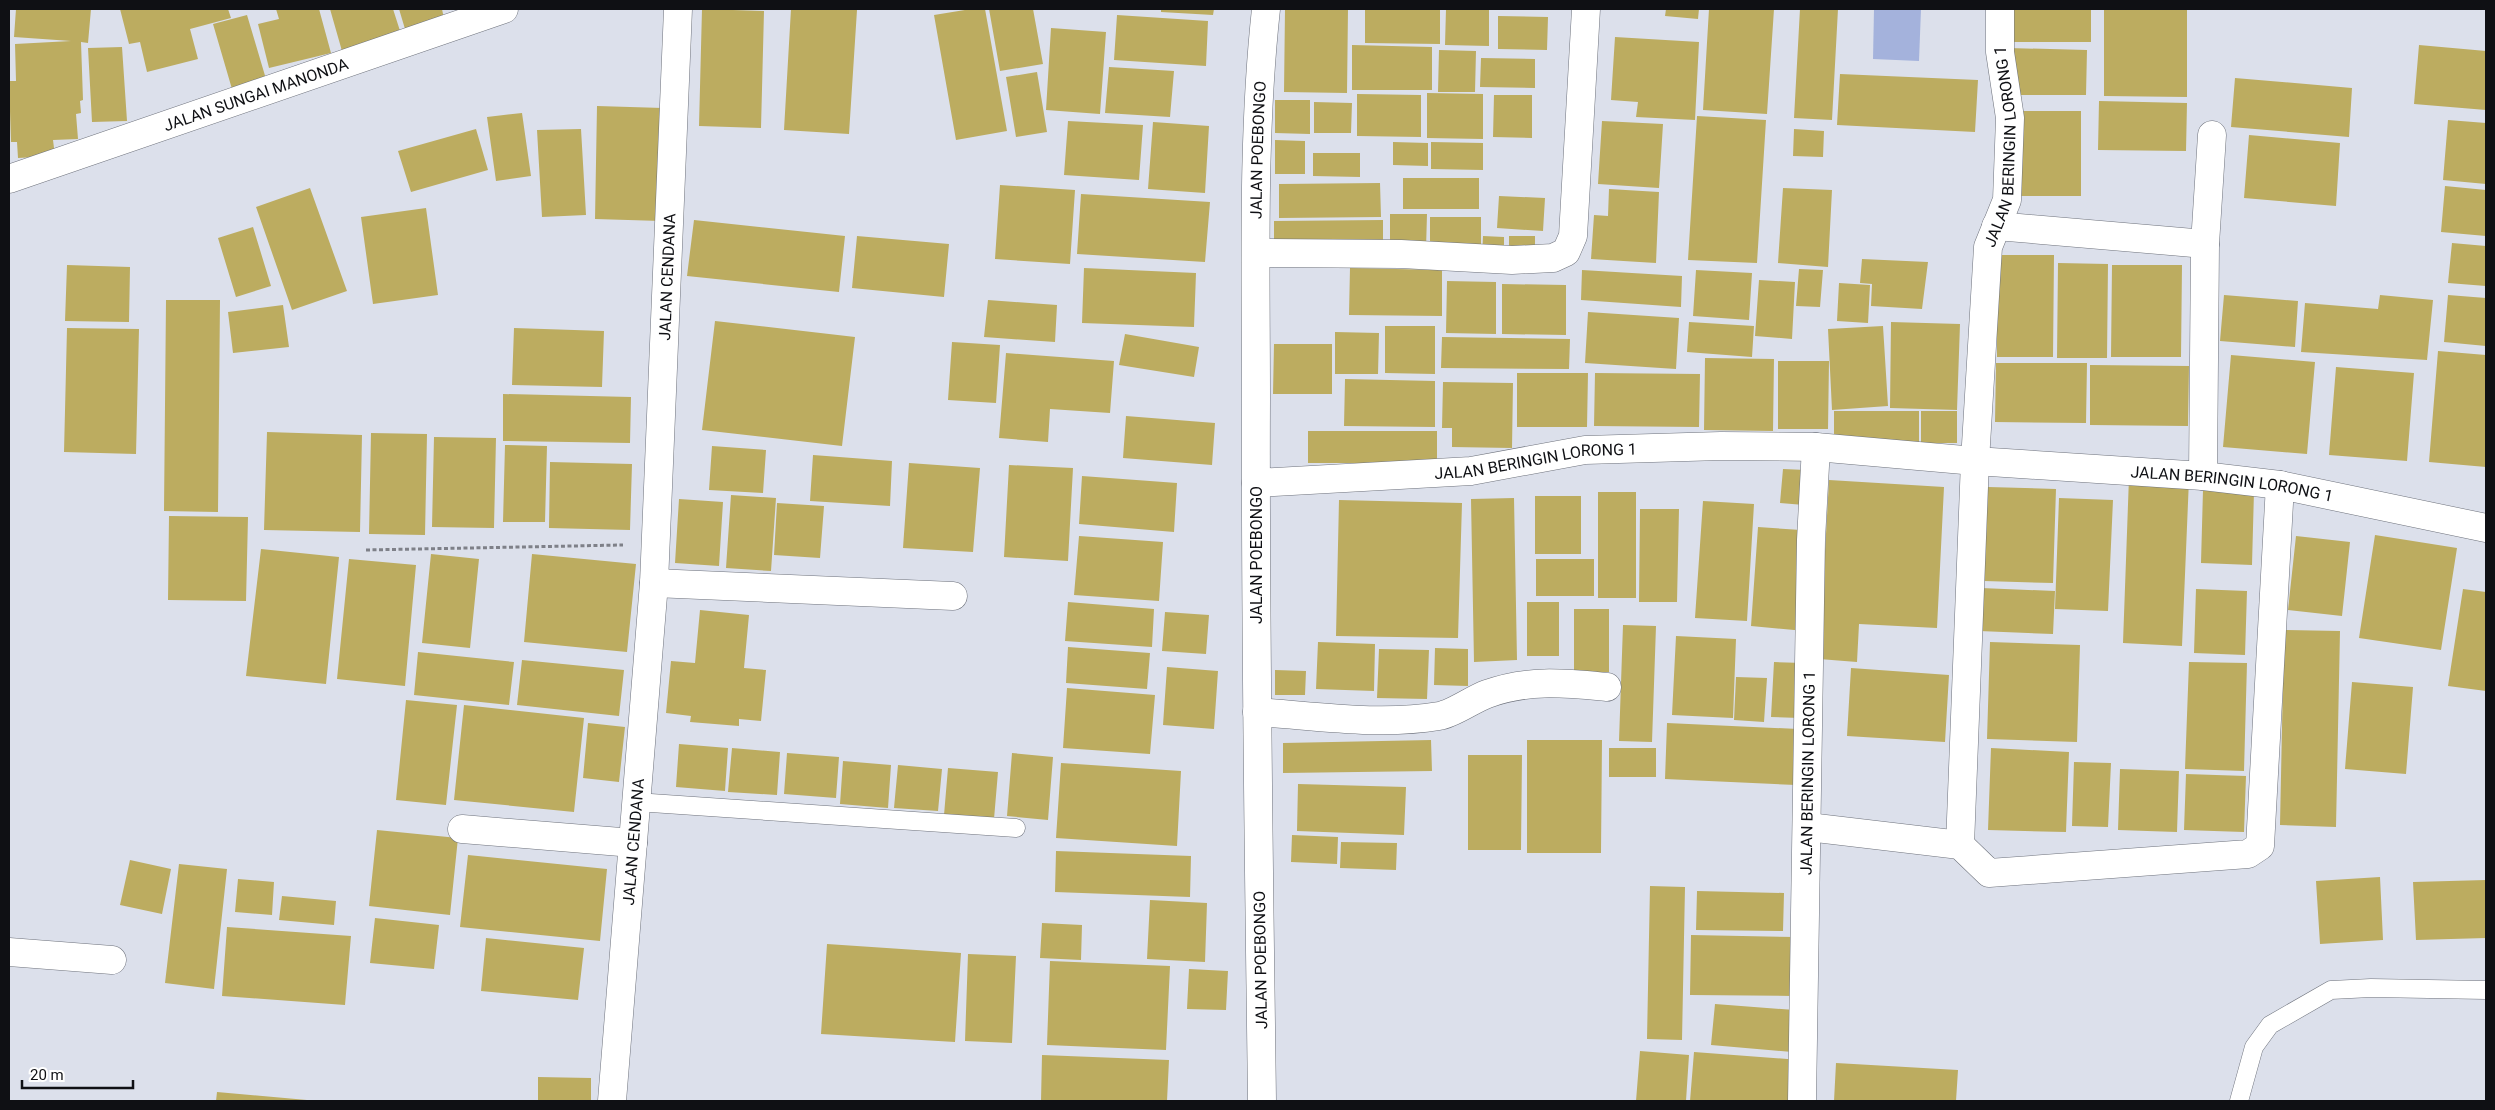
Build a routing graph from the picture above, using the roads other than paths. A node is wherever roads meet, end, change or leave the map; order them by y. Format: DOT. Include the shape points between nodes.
graph roads {
  1 [pos="504,9"];
  2 [pos="678,9"];
  3 [pos="1266,9"];
  4 [pos="1586,9"];
  5 [pos="2000,9"];
  6 [pos="2212,135"];
  7 [pos="9,179"];
  8 [pos="1996,226"];
  9 [pos="2205,244"];
  10 [pos="1256,253"];
  11 [pos="1816,446"];
  12 [pos="1975,461"];
  13 [pos="2203,476"];
  14 [pos="1256,484"];
  15 [pos="2280,485"];
  16 [pos="2486,528"];
  17 [pos="654,583"];
  18 [pos="953,596"];
  19 [pos="1607,687"];
  20 [pos="1257,712"];
  21 [pos="636,802"];
  22 [pos="1808,827"];
  23 [pos="1016,828"];
  24 [pos="462,829"];
  25 [pos="633,843"];
  26 [pos="1960,845"];
  27 [pos="9,952"];
  28 [pos="112,960"];
  29 [pos="2486,990"];
  30 [pos="612,1101"];
  31 [pos="1262,1101"];
  32 [pos="1802,1101"];
  33 [pos="2239,1101"];
  1 -- 7 [label="street, JALAN SUNGAI MANONDA"];
  2 -- 17 [label="street, JALAN CENDANA"];
  3 -- 10 [label="street, JALAN POEBONGO" via="1260,61"];
  4 -- 10 [label="street" via="1572,236 1563,255 1512,260 1401,254"];
  5 -- 8 [label="street, JALAN BERINGIN LORONG 1" via="2000,52 2010,118 2007,200"];
  6 -- 9 [label="street"];
  8 -- 9 [label="street"];
  8 -- 12 [label="street, JALAN BERINGIN LORONG 1" via="1988,247"];
  9 -- 13 [label="street"];
  10 -- 14 [label="street, JALAN POEBONGO"];
  11 -- 12 [label="street, JALAN BERINGIN LORONG 1"];
  11 -- 14 [label="street, JALAN BERINGIN LORONG 1" via="1585,450 1471,470"];
  11 -- 22 [label="street, JALAN BERINGIN LORONG 1" via="1811,550"];
  12 -- 13 [label="street, JALAN BERINGIN LORONG 1"];
  12 -- 26 [label="street"];
  13 -- 15 [label="street, JALAN BERINGIN LORONG 1"];
  14 -- 20 [label="street, JALAN POEBONGO"];
  15 -- 16 [label="street, JALAN BERINGIN LORONG 1"];
  15 -- 26 [label="street" via="2260,846 2248,854 1989,873"];
  17 -- 18 [label="street"];
  17 -- 21 [label="street, JALAN CENDANA"];
  19 -- 20 [label="street" via="1554,682 1517,684 1486,694 1441,716 1381,720"];
  20 -- 31 [label="street, JALAN POEBONGO"];
  21 -- 23 [label="lane"];
  21 -- 25 [label="street, JALAN CENDANA"];
  22 -- 26 [label="street"];
  22 -- 32 [label="street, JALAN BERINGIN LORONG 1"];
  24 -- 25 [label="street"];
  25 -- 30 [label="street, JALAN CENDANA"];
  27 -- 28 [label="street"];
  29 -- 33 [label="lane" via="2331,990 2270,1025 2254,1047"];
}
